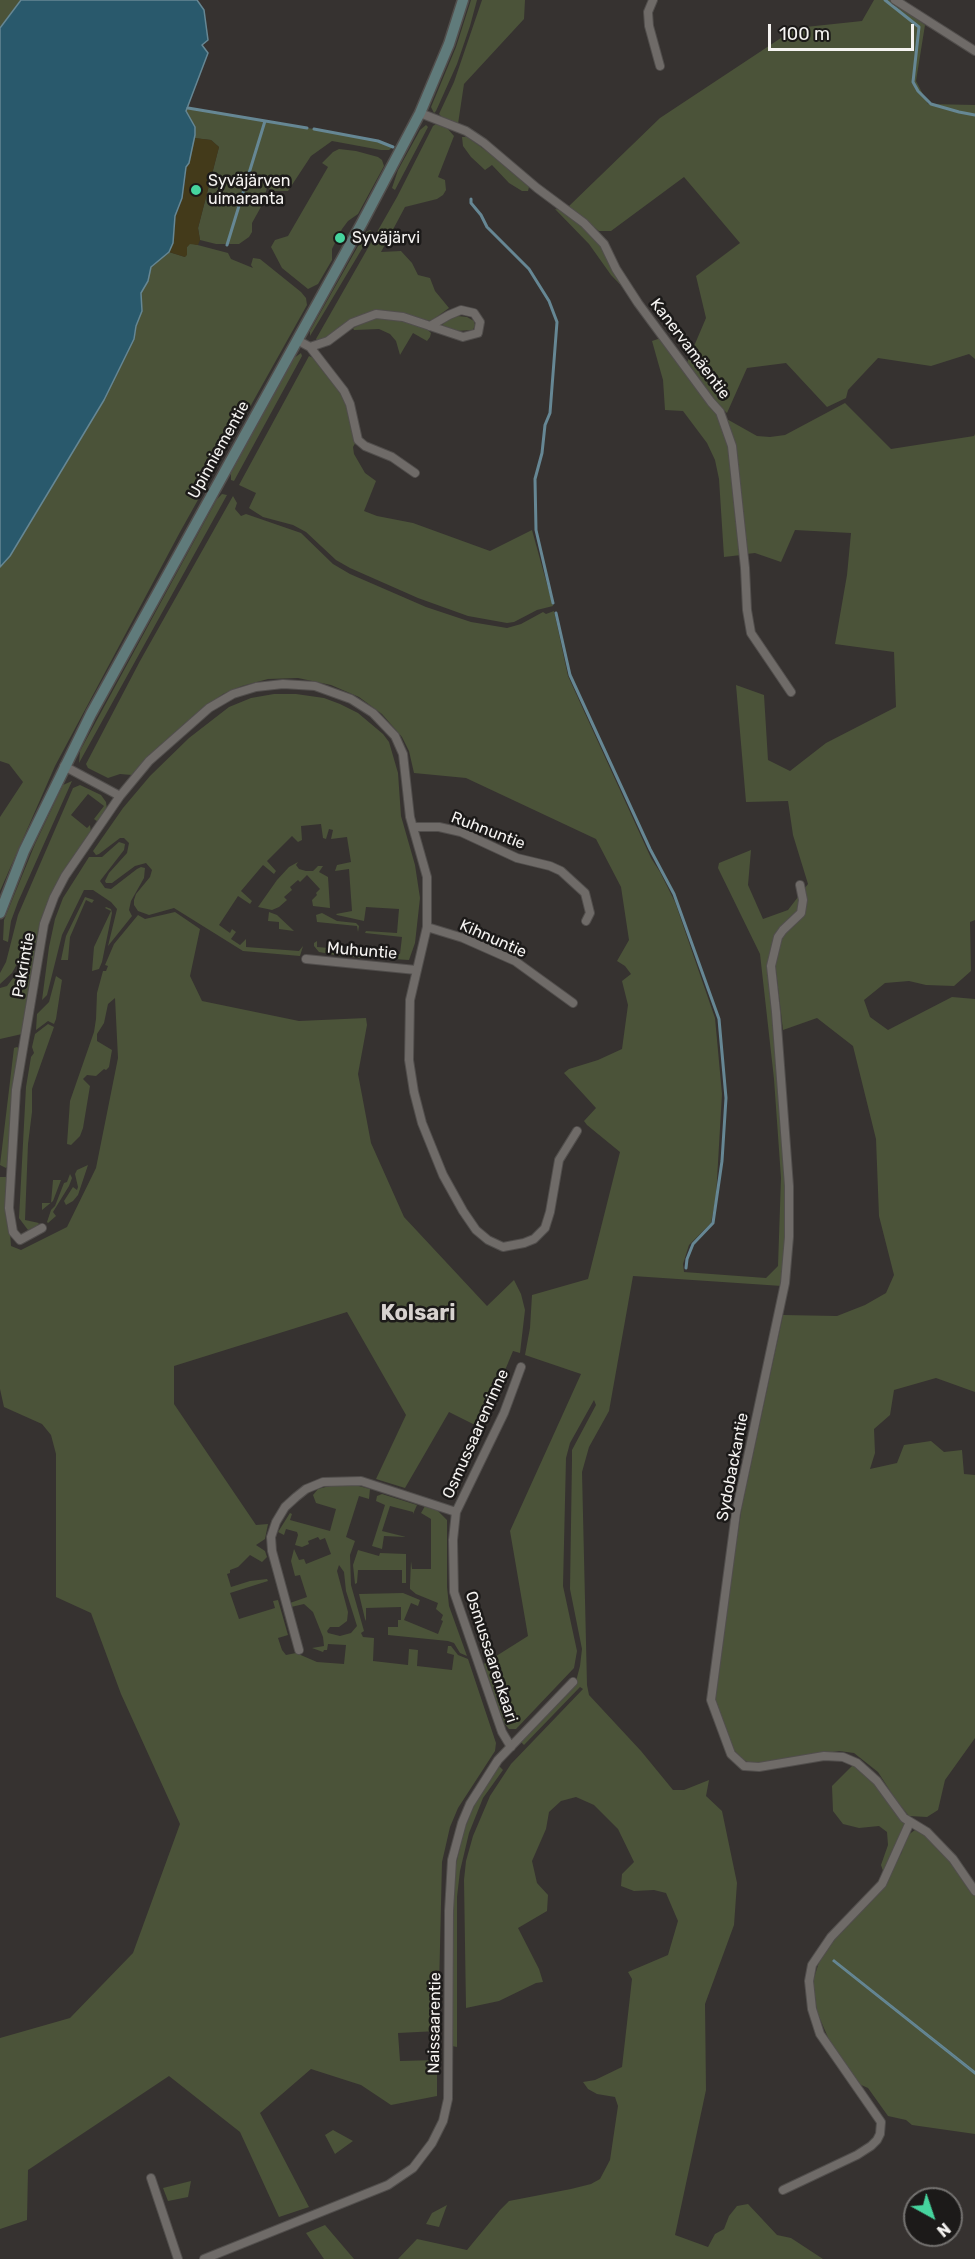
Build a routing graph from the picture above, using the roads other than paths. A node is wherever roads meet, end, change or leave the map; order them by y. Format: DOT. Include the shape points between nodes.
graph roads {
  1 [pos="463,0"];
  2 [pos="652,0"];
  3 [pos="895,0"];
  4 [pos="975,51"];
  5 [pos="660,66"];
  6 [pos="420,113"];
  7 [pos="430,326"];
  8 [pos="297,340"];
  9 [pos="310,347"];
  10 [pos="415,473"];
  11 [pos="791,692"];
  12 [pos="64,766"];
  13 [pos="120,796"];
  14 [pos="413,827"];
  15 [pos="800,885"];
  16 [pos="0,913"];
  17 [pos="586,921"];
  18 [pos="427,927"];
  19 [pos="306,959"];
  20 [pos="416,970"];
  21 [pos="573,1003"];
  22 [pos="578,1131"];
  23 [pos="42,1228"];
  24 [pos="521,1367"];
  25 [pos="456,1512"];
  26 [pos="300,1650"];
  27 [pos="573,1682"];
  28 [pos="511,1747"];
  29 [pos="910,1822"];
  30 [pos="975,1891"];
  31 [pos="151,2178"];
  32 [pos="783,2190"];
  33 [pos="178,2259"];
  34 [pos="204,2259"];
  1 -- 6 [label="main road, Upinniementie"];
  2 -- 5 [label="street" via="648,26"];
  3 -- 4 [label="street"];
  6 -- 8 [label="main road, Upinniementie"];
  6 -- 11 [label="street, Kanervamäentie" via="466,131 584,223 604,244 638,303 720,412 732,446 751,633"];
  7 -- 7 [label="street" via="463,337 478,333 480,322 474,313 461,310"];
  7 -- 9 [label="street" via="376,314"];
  8 -- 9 [label="street"];
  8 -- 12 [label="main road, Upinniementie"];
  9 -- 10 [label="street" via="348,397 358,440"];
  12 -- 13 [label="street"];
  12 -- 16 [label="main road, Upinniementie"];
  13 -- 14 [label="street" via="171,740 221,700 256,687 306,685 351,699 373,713 395,736 404,754"];
  13 -- 23 [label="street, Pakrintie" via="65,876 44,924 16,1090 9,1208 13,1232 20,1240"];
  14 -- 17 [label="street, Ruhnuntie" via="461,832 517,858 561,871 585,893 590,908"];
  14 -- 18 [label="street" via="427,877"];
  15 -- 29 [label="street, Sydobackantie" via="801,913 778,937 771,966 789,1186 785,1283 736,1513 711,1700 723,1737 740,1763 750,1768 824,1756 843,1757 868,1772"];
  18 -- 20 [label="street"];
  18 -- 21 [label="street, Kihnuntie" via="507,958"];
  19 -- 20 [label="street, Muhuntie"];
  20 -- 22 [label="street" via="410,1000 409,1060 414,1092 443,1175 476,1230 503,1247 534,1239 545,1228 559,1160"];
  24 -- 25 [label="street, Osmussaarenrinne" via="504,1413"];
  25 -- 26 [label="street" via="361,1481 323,1482 296,1497 285,1507 271,1537"];
  25 -- 28 [label="street, Osmussaarenkaari" via="454,1592 502,1732"];
  27 -- 28 [label="street, Naissaarentie"];
  28 -- 34 [label="street, Naissaarentie" via="491,1768 470,1804 452,1860 448,2099 432,2143 413,2168 388,2185"];
  29 -- 30 [label="street, Sydobackantie" via="953,1858"];
  29 -- 32 [label="street" via="882,1884 831,1937 812,1965 809,1981 820,2034 881,2122 880,2134 857,2155"];
  31 -- 33 [label="street"];
}
